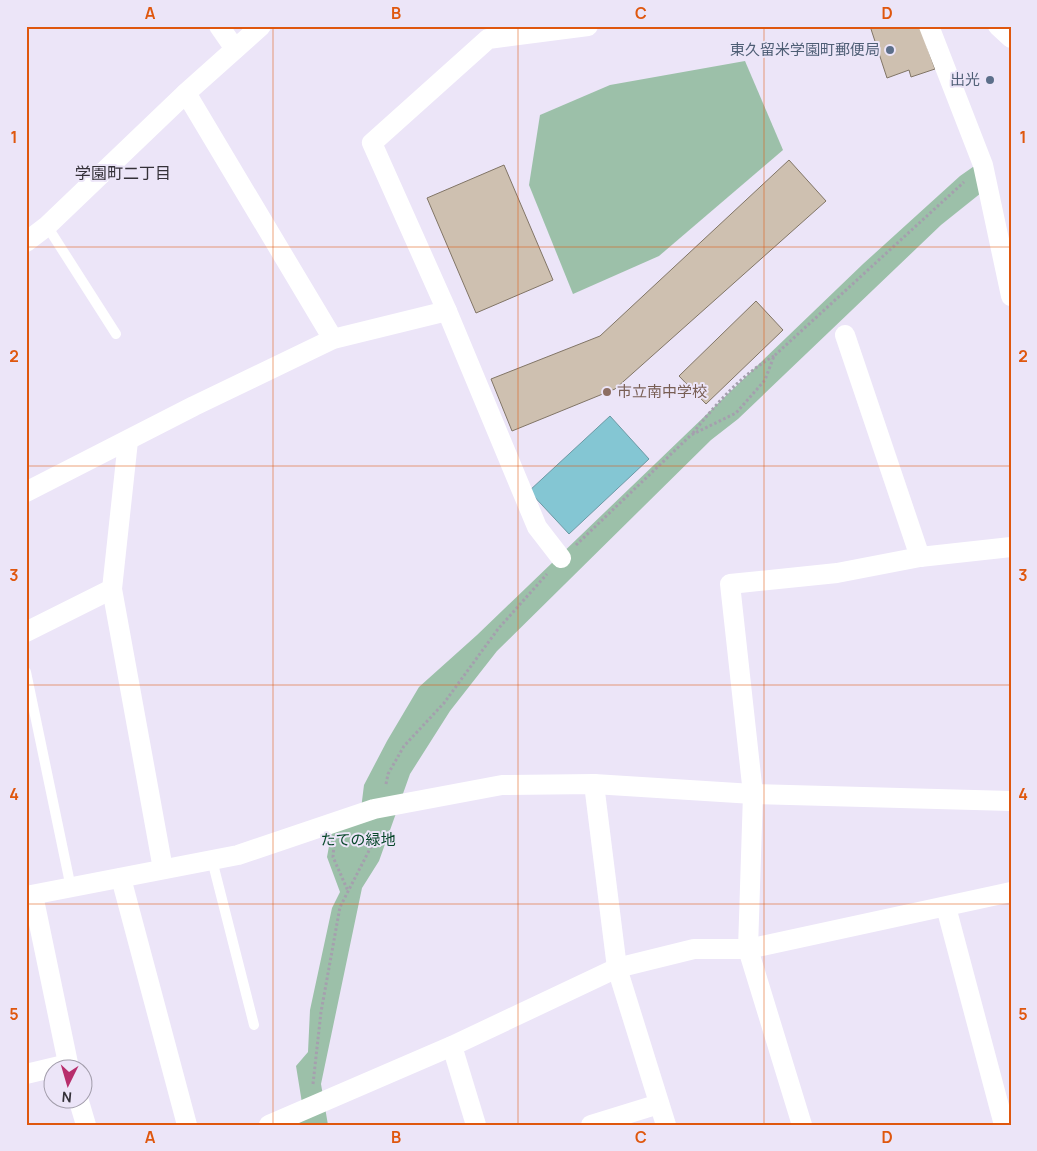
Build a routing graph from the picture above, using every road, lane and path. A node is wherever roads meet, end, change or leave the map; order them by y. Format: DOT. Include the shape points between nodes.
graph roads {
  1 [pos="219,26"];
  2 [pos="261,26"];
  3 [pos="588,26"];
  4 [pos="929,26"];
  5 [pos="998,26"];
  6 [pos="488,33"];
  7 [pos="1011,38"];
  8 [pos="235,48"];
  9 [pos="186,92"];
  10 [pos="983,164"];
  11 [pos="47,226"];
  12 [pos="26,242"];
  13 [pos="1011,296"];
  14 [pos="447,311"];
  15 [pos="116,334"];
  16 [pos="846,335"];
  17 [pos="333,339"];
  18 [pos="774,356"];
  19 [pos="691,435"];
  20 [pos="128,441"];
  21 [pos="26,492"];
  22 [pos="1011,547"];
  23 [pos="920,557"];
  24 [pos="561,558"];
  25 [pos="112,589"];
  26 [pos="26,632"];
  27 [pos="26,672"];
  28 [pos="594,784"];
  29 [pos="385,790"];
  30 [pos="752,794"];
  31 [pos="1011,801"];
  32 [pos="375,821"];
  33 [pos="336,822"];
  34 [pos="212,860"];
  35 [pos="163,870"];
  36 [pos="121,878"];
  37 [pos="71,888"];
  38 [pos="348,891"];
  39 [pos="1011,892"];
  40 [pos="29,896"];
  41 [pos="946,907"];
  42 [pos="748,949"];
  43 [pos="617,968"];
  44 [pos="254,1025"];
  45 [pos="452,1046"];
  46 [pos="67,1058"];
  47 [pos="42,1071"];
  48 [pos="26,1074"];
  49 [pos="659,1104"];
  50 [pos="310,1106"];
  51 [pos="81,1108"];
  52 [pos="86,1125"];
  53 [pos="187,1125"];
  54 [pos="269,1125"];
  55 [pos="476,1125"];
  56 [pos="591,1125"];
  57 [pos="666,1125"];
  58 [pos="802,1125"];
  59 [pos="1004,1125"];
  1 -- 8 [label="street"];
  2 -- 8 [label="street"];
  3 -- 6 [label="street"];
  4 -- 10 [label="street"];
  5 -- 7 [label="street"];
  6 -- 14 [label="street" via="372,142"];
  8 -- 9 [label="street"];
  9 -- 11 [label="street"];
  9 -- 17 [label="street"];
  10 -- 13 [label="street"];
  10 -- 18 [label="path"];
  11 -- 12 [label="street"];
  11 -- 15 [label="lane"];
  14 -- 17 [label="street"];
  14 -- 24 [label="street" via="537,528"];
  16 -- 23 [label="street"];
  17 -- 20 [label="street"];
  18 -- 19 [label="path" via="759,365 713,408"];
  18 -- 19 [label="path" via="765,380 736,413"];
  19 -- 24 [label="path"];
  20 -- 21 [label="street"];
  20 -- 25 [label="street"];
  22 -- 23 [label="street"];
  23 -- 30 [label="street" via="837,573 730,584"];
  24 -- 29 [label="path" via="498,629 444,703 404,746 388,774"];
  25 -- 26 [label="street"];
  25 -- 35 [label="street"];
  27 -- 37 [label="lane"];
  28 -- 30 [label="street"];
  28 -- 33 [label="street" via="502,785 374,809"];
  28 -- 43 [label="street"];
  30 -- 31 [label="street"];
  30 -- 42 [label="street"];
  32 -- 38 [label="path" via="375,839"];
  33 -- 34 [label="street" via="238,855"];
  33 -- 38 [label="path" via="333,857"];
  34 -- 35 [label="street"];
  34 -- 44 [label="lane"];
  35 -- 36 [label="street"];
  36 -- 37 [label="street"];
  36 -- 53 [label="street"];
  37 -- 40 [label="street"];
  38 -- 50 [label="path" via="340,907 323,1003"];
  39 -- 41 [label="street"];
  40 -- 46 [label="street"];
  41 -- 42 [label="street"];
  41 -- 59 [label="street"];
  42 -- 43 [label="street" via="694,949"];
  42 -- 58 [label="street"];
  43 -- 45 [label="street"];
  43 -- 49 [label="street"];
  45 -- 50 [label="street"];
  45 -- 55 [label="street"];
  47 -- 48 [label="street"];
  49 -- 56 [label="street"];
  49 -- 57 [label="street"];
  50 -- 54 [label="street"];
  51 -- 52 [label="street"];
}
